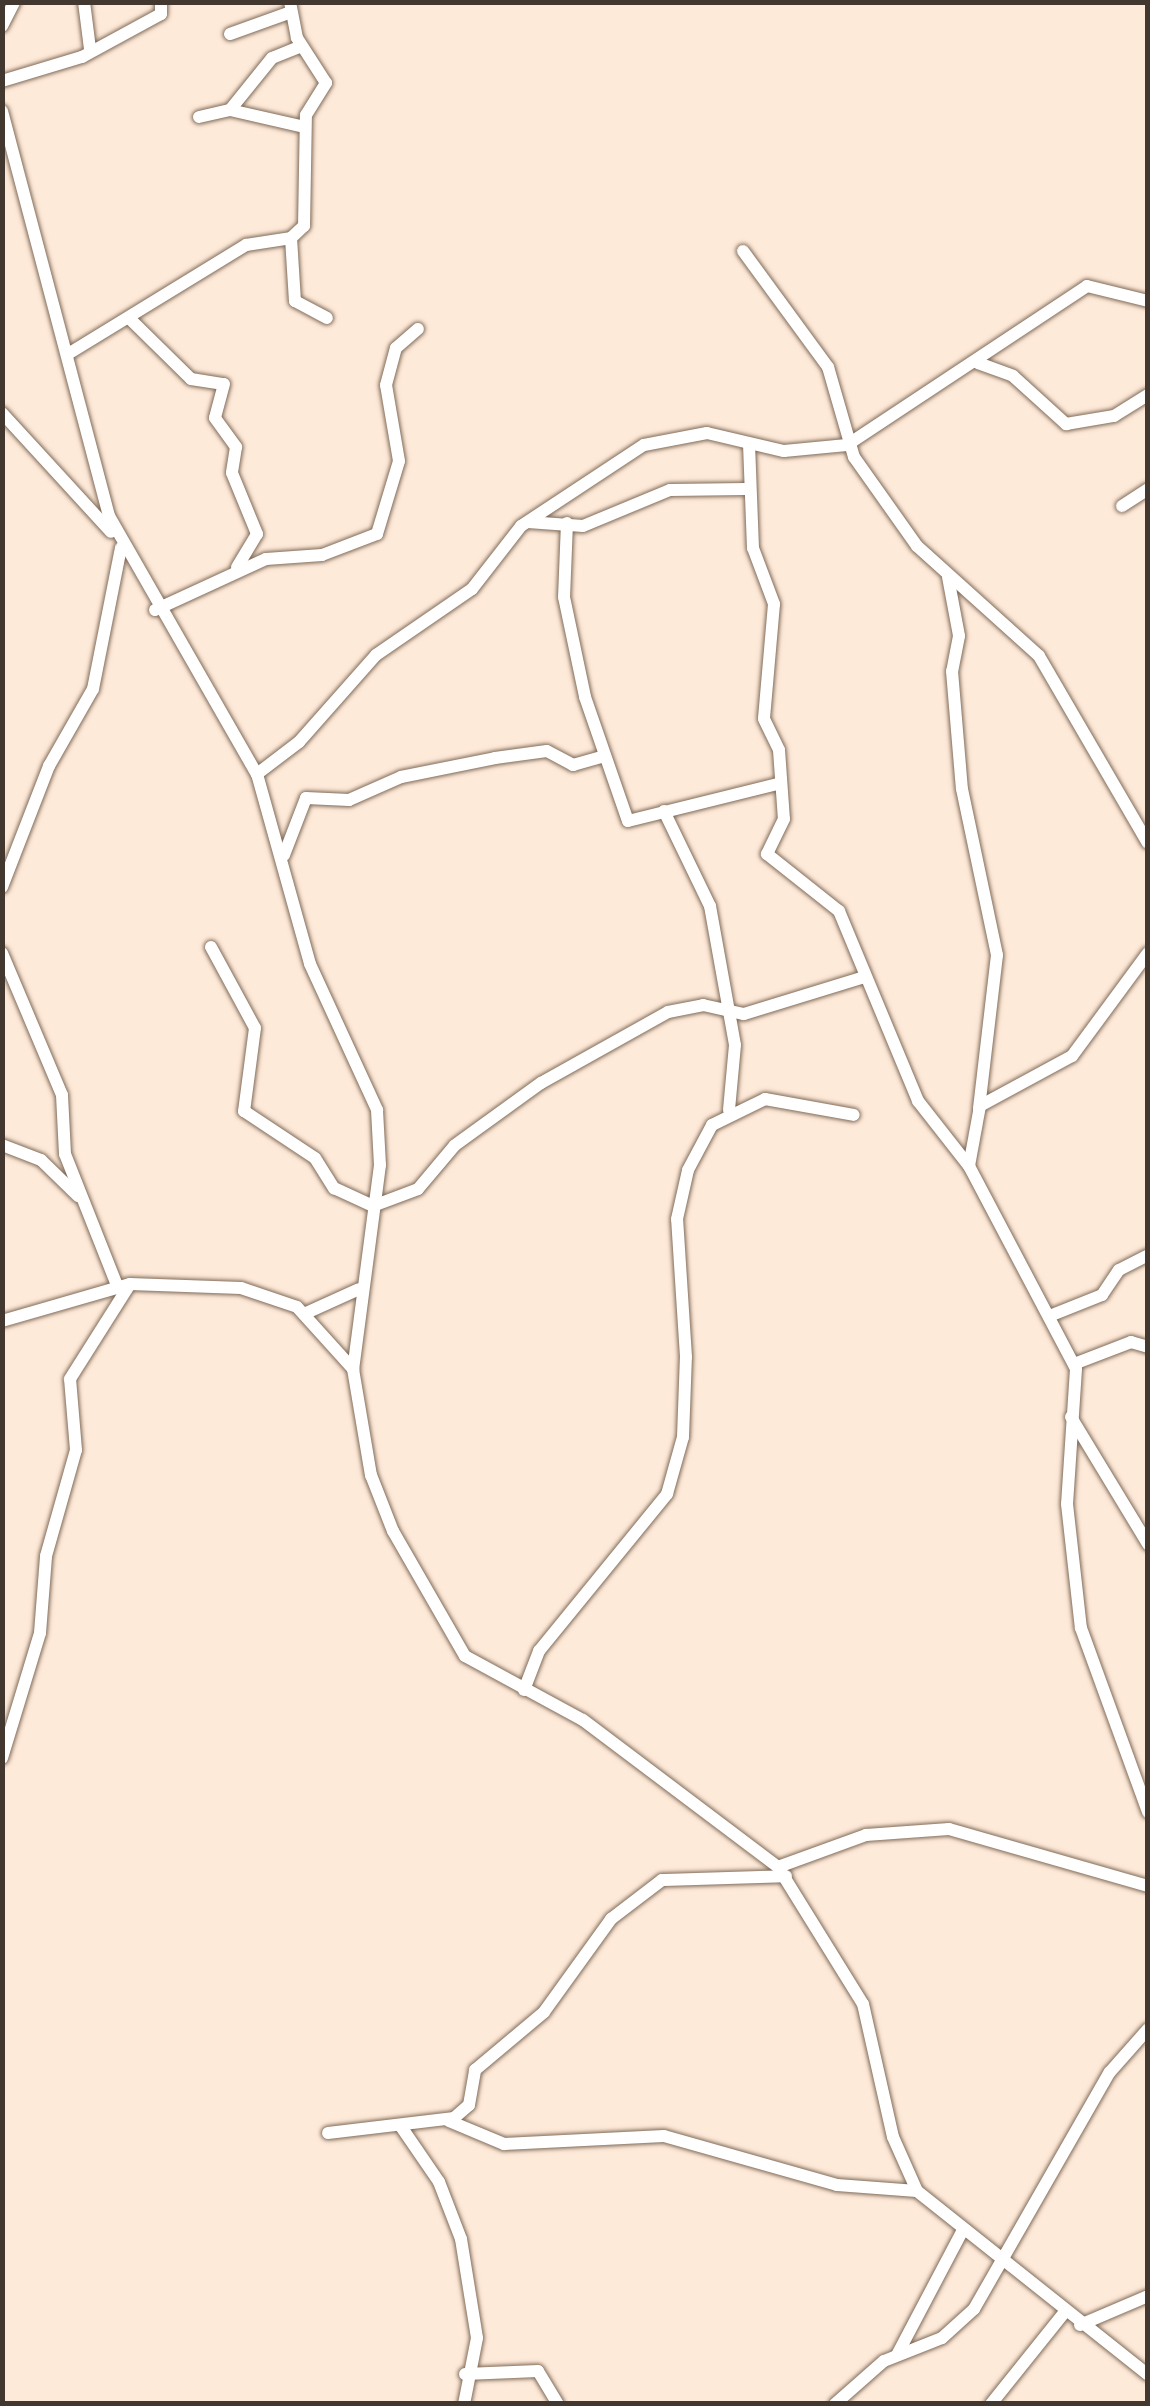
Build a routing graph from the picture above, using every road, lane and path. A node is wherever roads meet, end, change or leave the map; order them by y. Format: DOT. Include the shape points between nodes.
graph roads {
  1 [pos="14,2"];
  2 [pos="84,2"];
  3 [pos="160,2"];
  4 [pos="291,7"];
  5 [pos="2,26"];
  6 [pos="230,34"];
  7 [pos="301,46"];
  8 [pos="90,49"];
  9 [pos="2,81"];
  10 [pos="230,110"];
  11 [pos="2,111"];
  12 [pos="199,116"];
  13 [pos="305,127"];
  14 [pos="290,238"];
  15 [pos="743,251"];
  16 [pos="1148,302"];
  17 [pos="129,318"];
  18 [pos="327,318"];
  19 [pos="418,329"];
  20 [pos="68,354"];
  21 [pos="978,363"];
  22 [pos="1148,395"];
  23 [pos="2,414"];
  24 [pos="749,444"];
  25 [pos="847,445"];
  26 [pos="746,489"];
  27 [pos="1148,489"];
  28 [pos="1122,506"];
  29 [pos="526,522"];
  30 [pos="566,523"];
  31 [pos="121,546"];
  32 [pos="232,573"];
  33 [pos="948,577"];
  34 [pos="155,610"];
  35 [pos="605,756"];
  36 [pos="257,774"];
  37 [pos="776,784"];
  38 [pos="664,811"];
  39 [pos="1148,843"];
  40 [pos="284,857"];
  41 [pos="2,887"];
  42 [pos="211,947"];
  43 [pos="1148,952"];
  44 [pos="2,953"];
  45 [pos="864,977"];
  46 [pos="727,1016"];
  47 [pos="979,1109"];
  48 [pos="728,1110"];
  49 [pos="854,1116"];
  50 [pos="2,1145"];
  51 [pos="969,1166"];
  52 [pos="83,1201"];
  53 [pos="374,1206"];
  54 [pos="1148,1254"];
  55 [pos="124,1286"];
  56 [pos="359,1290"];
  57 [pos="304,1314"];
  58 [pos="1052,1316"];
  59 [pos="2,1321"];
  60 [pos="1148,1347"];
  61 [pos="1074,1364"];
  62 [pos="354,1370"];
  63 [pos="1071,1417"];
  64 [pos="1148,1544"];
  65 [pos="524,1690"];
  66 [pos="2,1758"];
  67 [pos="1148,1812"];
  68 [pos="782,1871"];
  69 [pos="1148,1886"];
  70 [pos="1148,2029"];
  71 [pos="448,2121"];
  72 [pos="400,2125"];
  73 [pos="328,2133"];
  74 [pos="917,2190"];
  75 [pos="963,2230"];
  76 [pos="1005,2265"];
  77 [pos="1148,2296"];
  78 [pos="1064,2313"];
  79 [pos="1080,2325"];
  80 [pos="896,2355"];
  81 [pos="466,2374"];
  82 [pos="1148,2375"];
  83 [pos="464,2404"];
  84 [pos="558,2404"];
  85 [pos="835,2404"];
  86 [pos="991,2404"];
  1 -- 5 [label="street"];
  2 -- 8 [label="street"];
  3 -- 8 [label="street" via="161,14"];
  4 -- 6 [label="street"];
  4 -- 7 [label="street"];
  7 -- 10 [label="street" via="272,58"];
  7 -- 13 [label="street" via="326,86"];
  8 -- 9 [label="street"];
  10 -- 12 [label="street"];
  10 -- 13 [label="street"];
  11 -- 20 [label="street"];
  13 -- 14 [label="street" via="308,214"];
  14 -- 17 [label="street" via="246,245"];
  14 -- 18 [label="street" via="295,301"];
  15 -- 25 [label="street" via="828,367"];
  16 -- 21 [label="street" via="1087,286"];
  17 -- 20 [label="street"];
  17 -- 32 [label="street" via="190,379 224,384 215,418 236,447 231,468 257,534"];
  19 -- 32 [label="street" via="396,348 386,385 399,461 377,534"];
  20 -- 31 [label="street"];
  21 -- 22 [label="street" via="1013,376 1066,424 1095,423"];
  21 -- 25 [label="street"];
  23 -- 31 [label="street"];
  24 -- 25 [label="street" via="784,451"];
  24 -- 26 [label="street"];
  24 -- 29 [label="street" via="708,433 644,445"];
  25 -- 33 [label="street"];
  26 -- 30 [label="street" via="688,486 596,524"];
  26 -- 37 [label="street" via="774,604 762,675"];
  27 -- 28 [label="street"];
  29 -- 30 [label="street"];
  29 -- 36 [label="street" via="472,589 376,655 299,742"];
  30 -- 35 [label="street" via="564,597"];
  31 -- 34 [label="street"];
  31 -- 41 [label="street" via="93,689 49,766"];
  32 -- 34 [label="street"];
  33 -- 39 [label="street" via="1039,656"];
  33 -- 47 [label="street" via="959,636 952,671 962,788 997,954"];
  34 -- 36 [label="street"];
  35 -- 38 [label="street" via="628,821"];
  35 -- 40 [label="street" via="573,765 547,751 495,758 400,777 350,800 306,798"];
  36 -- 40 [label="street"];
  37 -- 38 [label="street"];
  37 -- 45 [label="street" via="784,826 767,854 840,911"];
  38 -- 46 [label="street" via="710,906"];
  40 -- 53 [label="street" via="310,964 376,1110"];
  42 -- 53 [label="street" via="255,1028 244,1111 314,1158 334,1188"];
  43 -- 47 [label="street" via="1072,1056"];
  44 -- 52 [label="street" via="62,1096 62,1144"];
  45 -- 46 [label="street"];
  45 -- 51 [label="street" via="918,1101"];
  46 -- 48 [label="street" via="735,1045"];
  46 -- 53 [label="street" via="703,1004 668,1012 541,1083 455,1145 418,1189"];
  47 -- 51 [label="street"];
  48 -- 49 [label="street" via="777,1100"];
  48 -- 65 [label="street" via="695,1157 680,1199 683,1437 667,1494 539,1651"];
  50 -- 52 [label="street" via="41,1160"];
  51 -- 58 [label="street"];
  52 -- 55 [label="street"];
  53 -- 56 [label="street"];
  54 -- 58 [label="street" via="1118,1270 1102,1295"];
  55 -- 57 [label="street" via="241,1288 284,1298"];
  55 -- 59 [label="street"];
  55 -- 66 [label="street" via="70,1379 76,1450 46,1556 40,1633"];
  56 -- 57 [label="street"];
  56 -- 62 [label="street"];
  57 -- 62 [label="street"];
  58 -- 61 [label="street"];
  60 -- 61 [label="street" via="1131,1342"];
  61 -- 63 [label="street"];
  62 -- 65 [label="street" via="379,1500 442,1623 481,1669"];
  63 -- 64 [label="street"];
  63 -- 67 [label="street" via="1067,1504 1081,1628"];
  65 -- 68 [label="street" via="584,1720"];
  68 -- 69 [label="street" via="866,1835 949,1829"];
  68 -- 71 [label="street" via="732,1884 678,1877 641,1894 588,1946 544,2012 475,2070 469,2105"];
  68 -- 74 [label="street" via="862,2004 893,2137"];
  70 -- 76 [label="street" via="1090,2104"];
  71 -- 72 [label="street"];
  71 -- 74 [label="street" via="504,2144 664,2136 836,2185"];
  72 -- 73 [label="street"];
  72 -- 81 [label="street" via="439,2182 461,2239 476,2338"];
  74 -- 75 [label="street"];
  75 -- 76 [label="street"];
  75 -- 80 [label="street"];
  76 -- 78 [label="street"];
  76 -- 80 [label="street" via="954,2331"];
  77 -- 79 [label="street"];
  78 -- 79 [label="street"];
  78 -- 86 [label="street"];
  79 -- 82 [label="street"];
  80 -- 85 [label="street"];
  81 -- 83 [label="street"];
  81 -- 84 [label="street" via="538,2372"];
}
